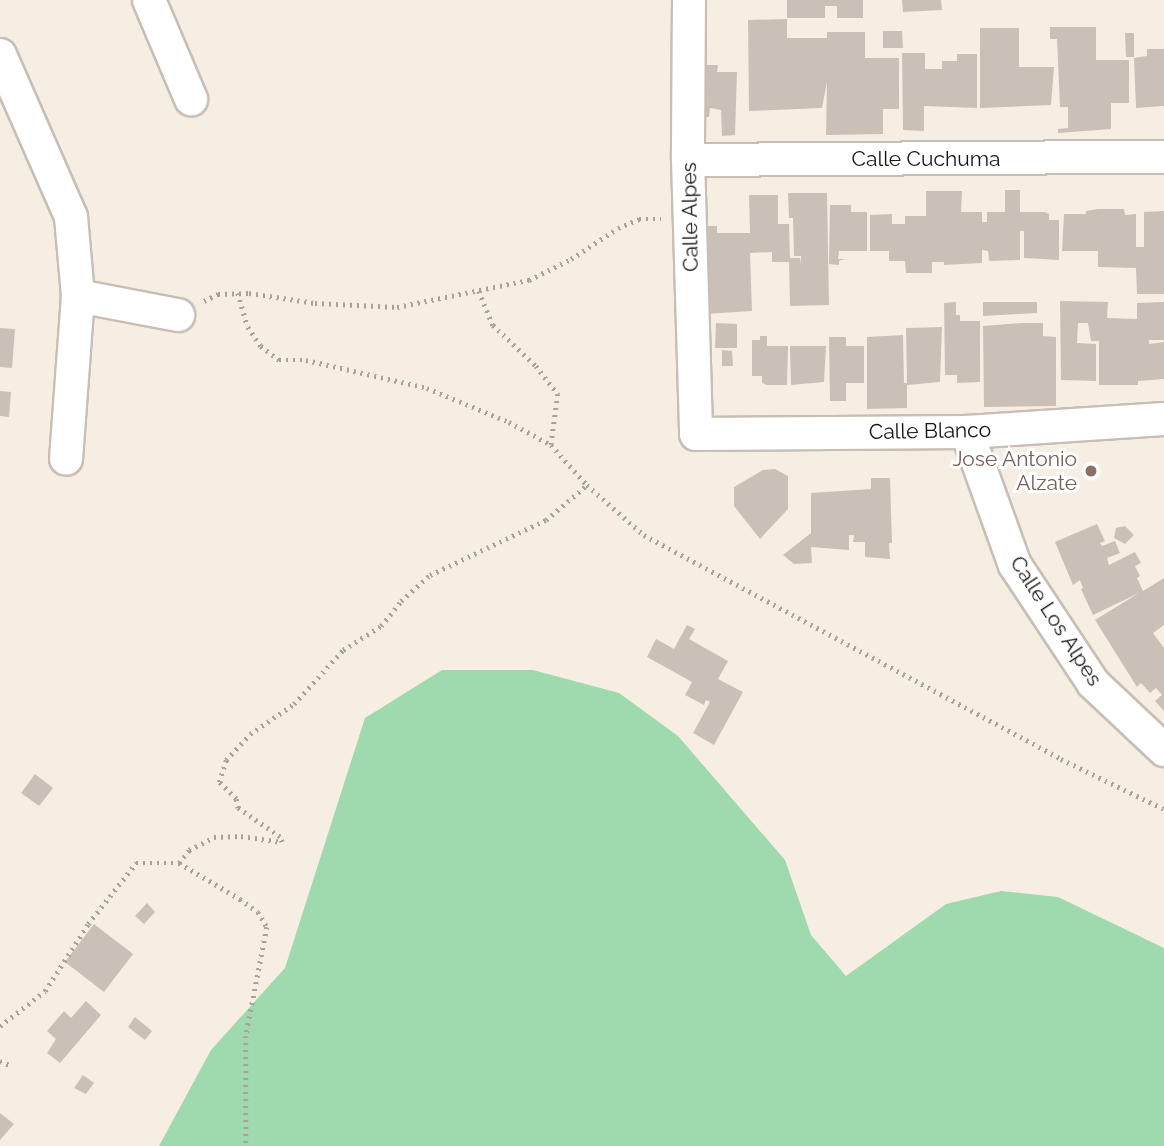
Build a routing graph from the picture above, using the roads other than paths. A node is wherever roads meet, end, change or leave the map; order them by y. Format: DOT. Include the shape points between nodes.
graph roads {
  1 [pos="149,0"];
  2 [pos="690,0"];
  3 [pos="0,55"];
  4 [pos="191,99"];
  5 [pos="1164,157"];
  6 [pos="688,160"];
  7 [pos="78,296"];
  8 [pos="189,309"];
  9 [pos="1164,419"];
  10 [pos="967,432"];
  11 [pos="696,433"];
  12 [pos="66,459"];
  13 [pos="1164,750"];
  1 -- 4 [label="street"];
  2 -- 6 [label="street, Calle Alpes"];
  3 -- 7 [label="street" via="71,217"];
  5 -- 6 [label="street, Calle Cuchuma"];
  6 -- 11 [label="street, Calle Alpes"];
  7 -- 8 [label="street"];
  7 -- 12 [label="street"];
  9 -- 10 [label="street, Calle Blanco"];
  10 -- 11 [label="street, Calle Blanco"];
  10 -- 13 [label="street, Calle Los Alpes" via="1015,565 1093,683"];
}
